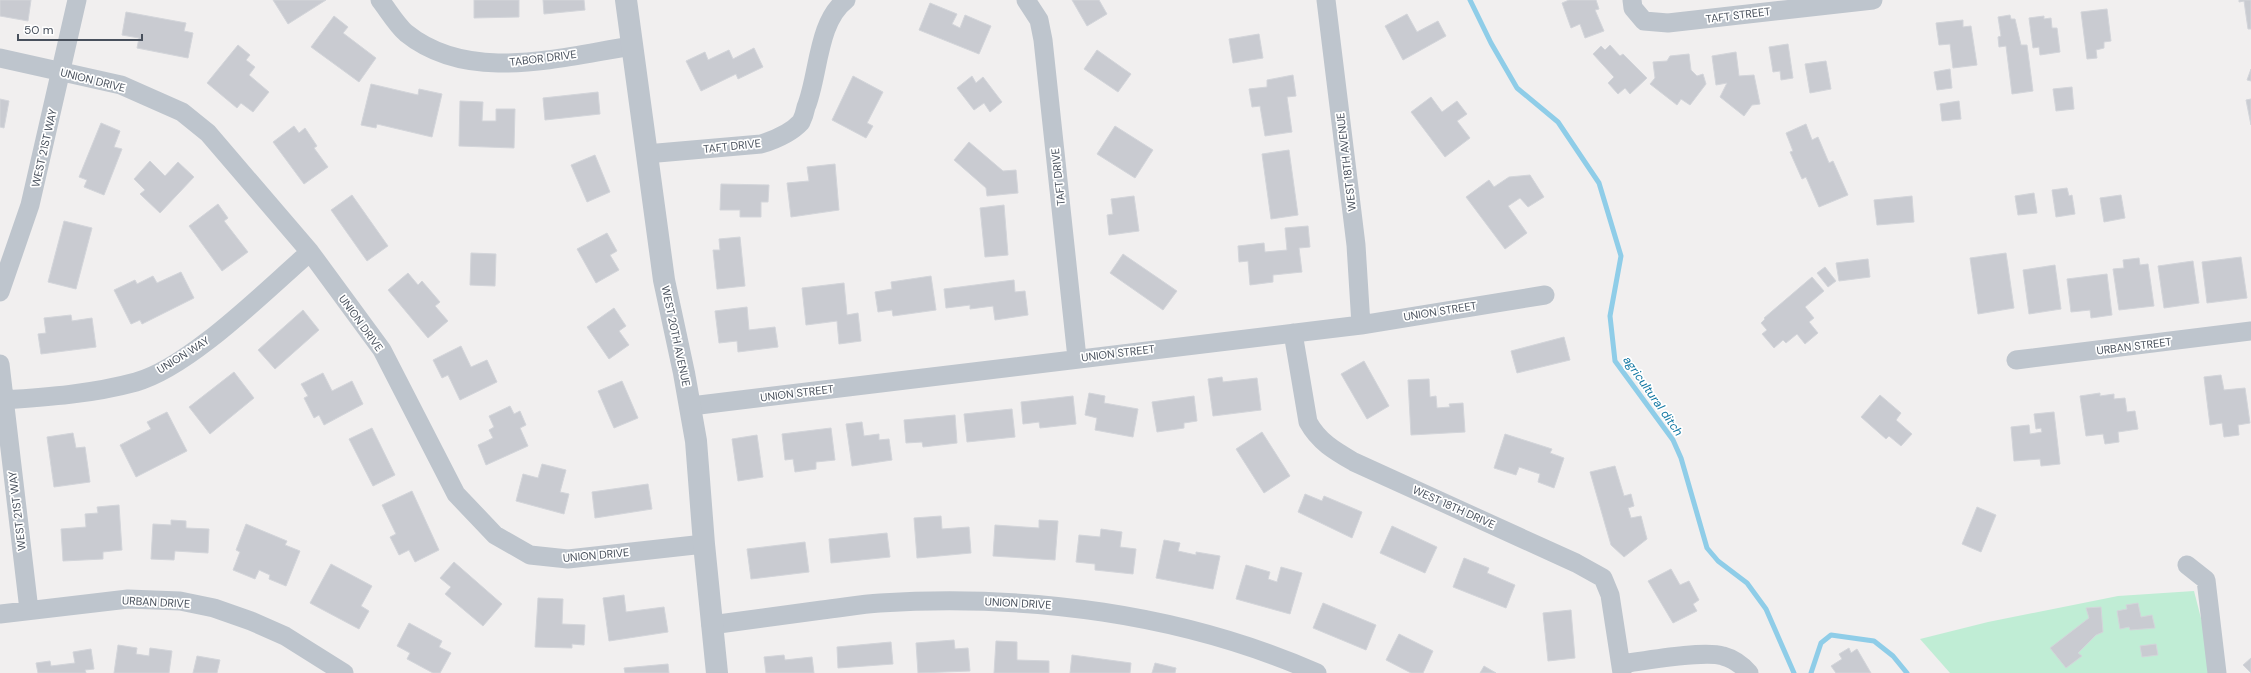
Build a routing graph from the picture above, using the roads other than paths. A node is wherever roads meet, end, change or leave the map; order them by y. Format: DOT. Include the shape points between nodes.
graph roads {
  1 [pos="77,0"];
  2 [pos="380,0"];
  3 [pos="626,0"];
  4 [pos="846,0"];
  5 [pos="1026,0"];
  6 [pos="1326,0"];
  7 [pos="1873,0"];
  8 [pos="1632,4"];
  9 [pos="632,46"];
  10 [pos="0,58"];
  11 [pos="61,72"];
  12 [pos="646,154"];
  13 [pos="310,252"];
  14 [pos="0,292"];
  15 [pos="1545,295"];
  16 [pos="1361,324"];
  17 [pos="2251,331"];
  18 [pos="1293,333"];
  19 [pos="1077,358"];
  20 [pos="2016,360"];
  21 [pos="0,364"];
  22 [pos="3,400"];
  23 [pos="691,406"];
  24 [pos="704,544"];
  25 [pos="2187,565"];
  26 [pos="28,610"];
  27 [pos="0,614"];
  28 [pos="711,625"];
  29 [pos="1621,669"];
  30 [pos="344,673"];
  31 [pos="717,673"];
  32 [pos="1317,673"];
  33 [pos="1749,673"];
  34 [pos="2217,673"];
  1 -- 11 [label="street, WEST 21ST WAY"];
  2 -- 9 [label="street, TABOR DRIVE" via="406,32 440,54 516,64"];
  3 -- 9 [label="street, WEST 20TH AVENUE"];
  4 -- 12 [label="street, TAFT DRIVE" via="831,16 824,34 816,75 801,122 774,140 760,144"];
  5 -- 19 [label="street, TAFT DRIVE" via="1039,20 1043,40"];
  6 -- 16 [label="street, WEST 18TH AVENUE" via="1356,245"];
  7 -- 8 [label="street, TAFT STREET" via="1668,24 1644,21"];
  9 -- 12 [label="street, WEST 20TH AVENUE"];
  10 -- 11 [label="street, UNION DRIVE"];
  11 -- 13 [label="street, UNION DRIVE" via="122,85 182,112 208,133"];
  11 -- 14 [label="street, WEST 21ST WAY" via="30,205"];
  12 -- 23 [label="street, WEST 20TH AVENUE" via="664,280"];
  13 -- 22 [label="street, UNION WAY" via="213,336 164,369 137,382 75,395"];
  13 -- 24 [label="street, UNION DRIVE" via="382,350 456,494 495,536 530,555 568,559"];
  15 -- 16 [label="street, UNION STREET"];
  16 -- 18 [label="street, UNION STREET"];
  17 -- 20 [label="street, URBAN STREET"];
  18 -- 19 [label="street, UNION STREET"];
  18 -- 29 [label="street, WEST 18TH DRIVE" via="1308,422 1325,445 1354,462 1576,563 1603,578 1610,595"];
  19 -- 23 [label="street, UNION STREET"];
  21 -- 22 [label="street, WEST 21ST WAY"];
  22 -- 26 [label="street, WEST 21ST WAY"];
  23 -- 24 [label="street, WEST 20TH AVENUE" via="700,472"];
  24 -- 28 [label="street, WEST 20TH AVENUE"];
  25 -- 34 [label="street" via="2206,580"];
  26 -- 27 [label="street, URBAN DRIVE"];
  26 -- 30 [label="street, URBAN DRIVE" via="128,599 180,601 214,608 251,621 285,636"];
  28 -- 31 [label="street, WEST 20TH AVENUE"];
  28 -- 32 [label="street, UNION DRIVE" via="879,603 948,600 1014,602 1074,607 1160,623 1239,644"];
  29 -- 33 [label="street" via="1702,655 1722,655 1735,660"];
}
